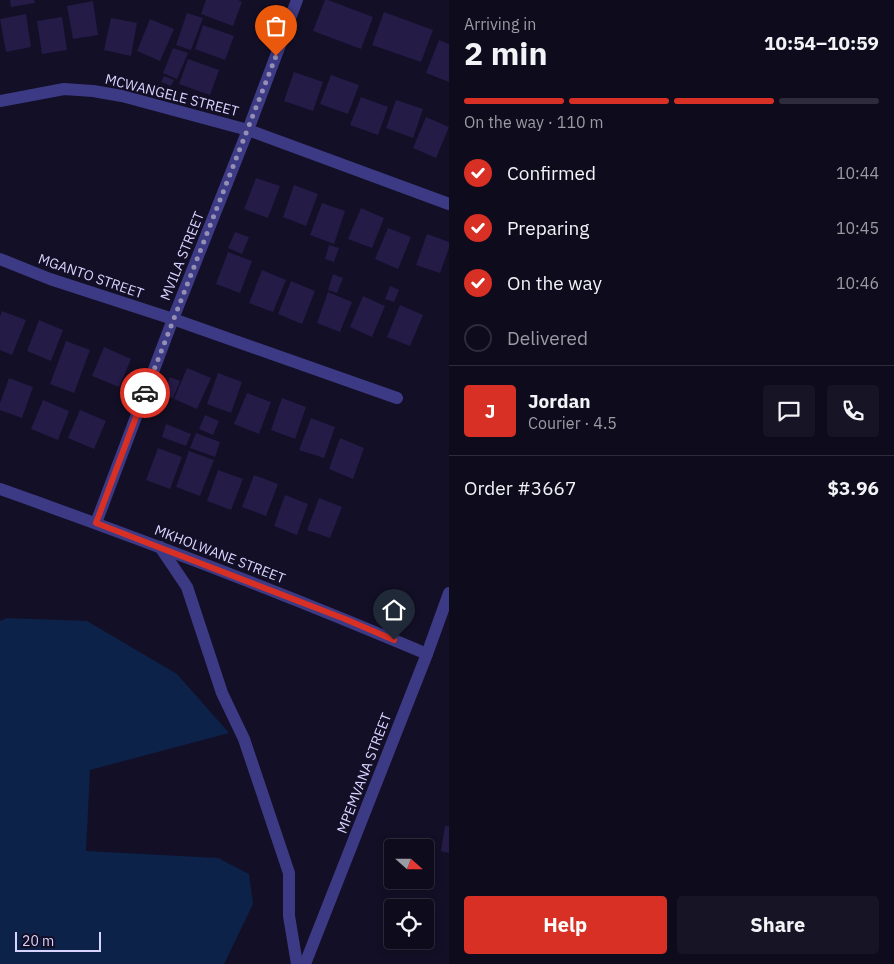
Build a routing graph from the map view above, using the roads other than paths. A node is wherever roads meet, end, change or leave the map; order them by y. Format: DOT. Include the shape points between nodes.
graph roads {
  1 [pos="297,0"];
  2 [pos="0,101"];
  3 [pos="248,130"];
  4 [pos="449,204"];
  5 [pos="0,259"];
  6 [pos="173,319"];
  7 [pos="397,398"];
  8 [pos="0,489"];
  9 [pos="96,523"];
  10 [pos="160,547"];
  11 [pos="449,592"];
  12 [pos="426,654"];
  13 [pos="297,964"];
  14 [pos="305,964"];
  1 -- 3 [label="street, MVILA STREET"];
  2 -- 3 [label="street, MCWANGELE STREET" via="64,89 93,91"];
  3 -- 4 [label="street, MCWANGELE STREET"];
  3 -- 6 [label="street, MVILA STREET"];
  5 -- 6 [label="street, MGANTO STREET" via="50,279"];
  6 -- 7 [label="street, MGANTO STREET"];
  6 -- 9 [label="street, MVILA STREET"];
  8 -- 9 [label="street, MKHOLWANE STREET"];
  9 -- 10 [label="street, MKHOLWANE STREET"];
  10 -- 12 [label="street, MKHOLWANE STREET"];
  10 -- 13 [label="street" via="187,587 222,693 244,739 289,873 289,916"];
  11 -- 12 [label="street, MPEMVANA STREET"];
  12 -- 14 [label="street, MPEMVANA STREET"];
}
